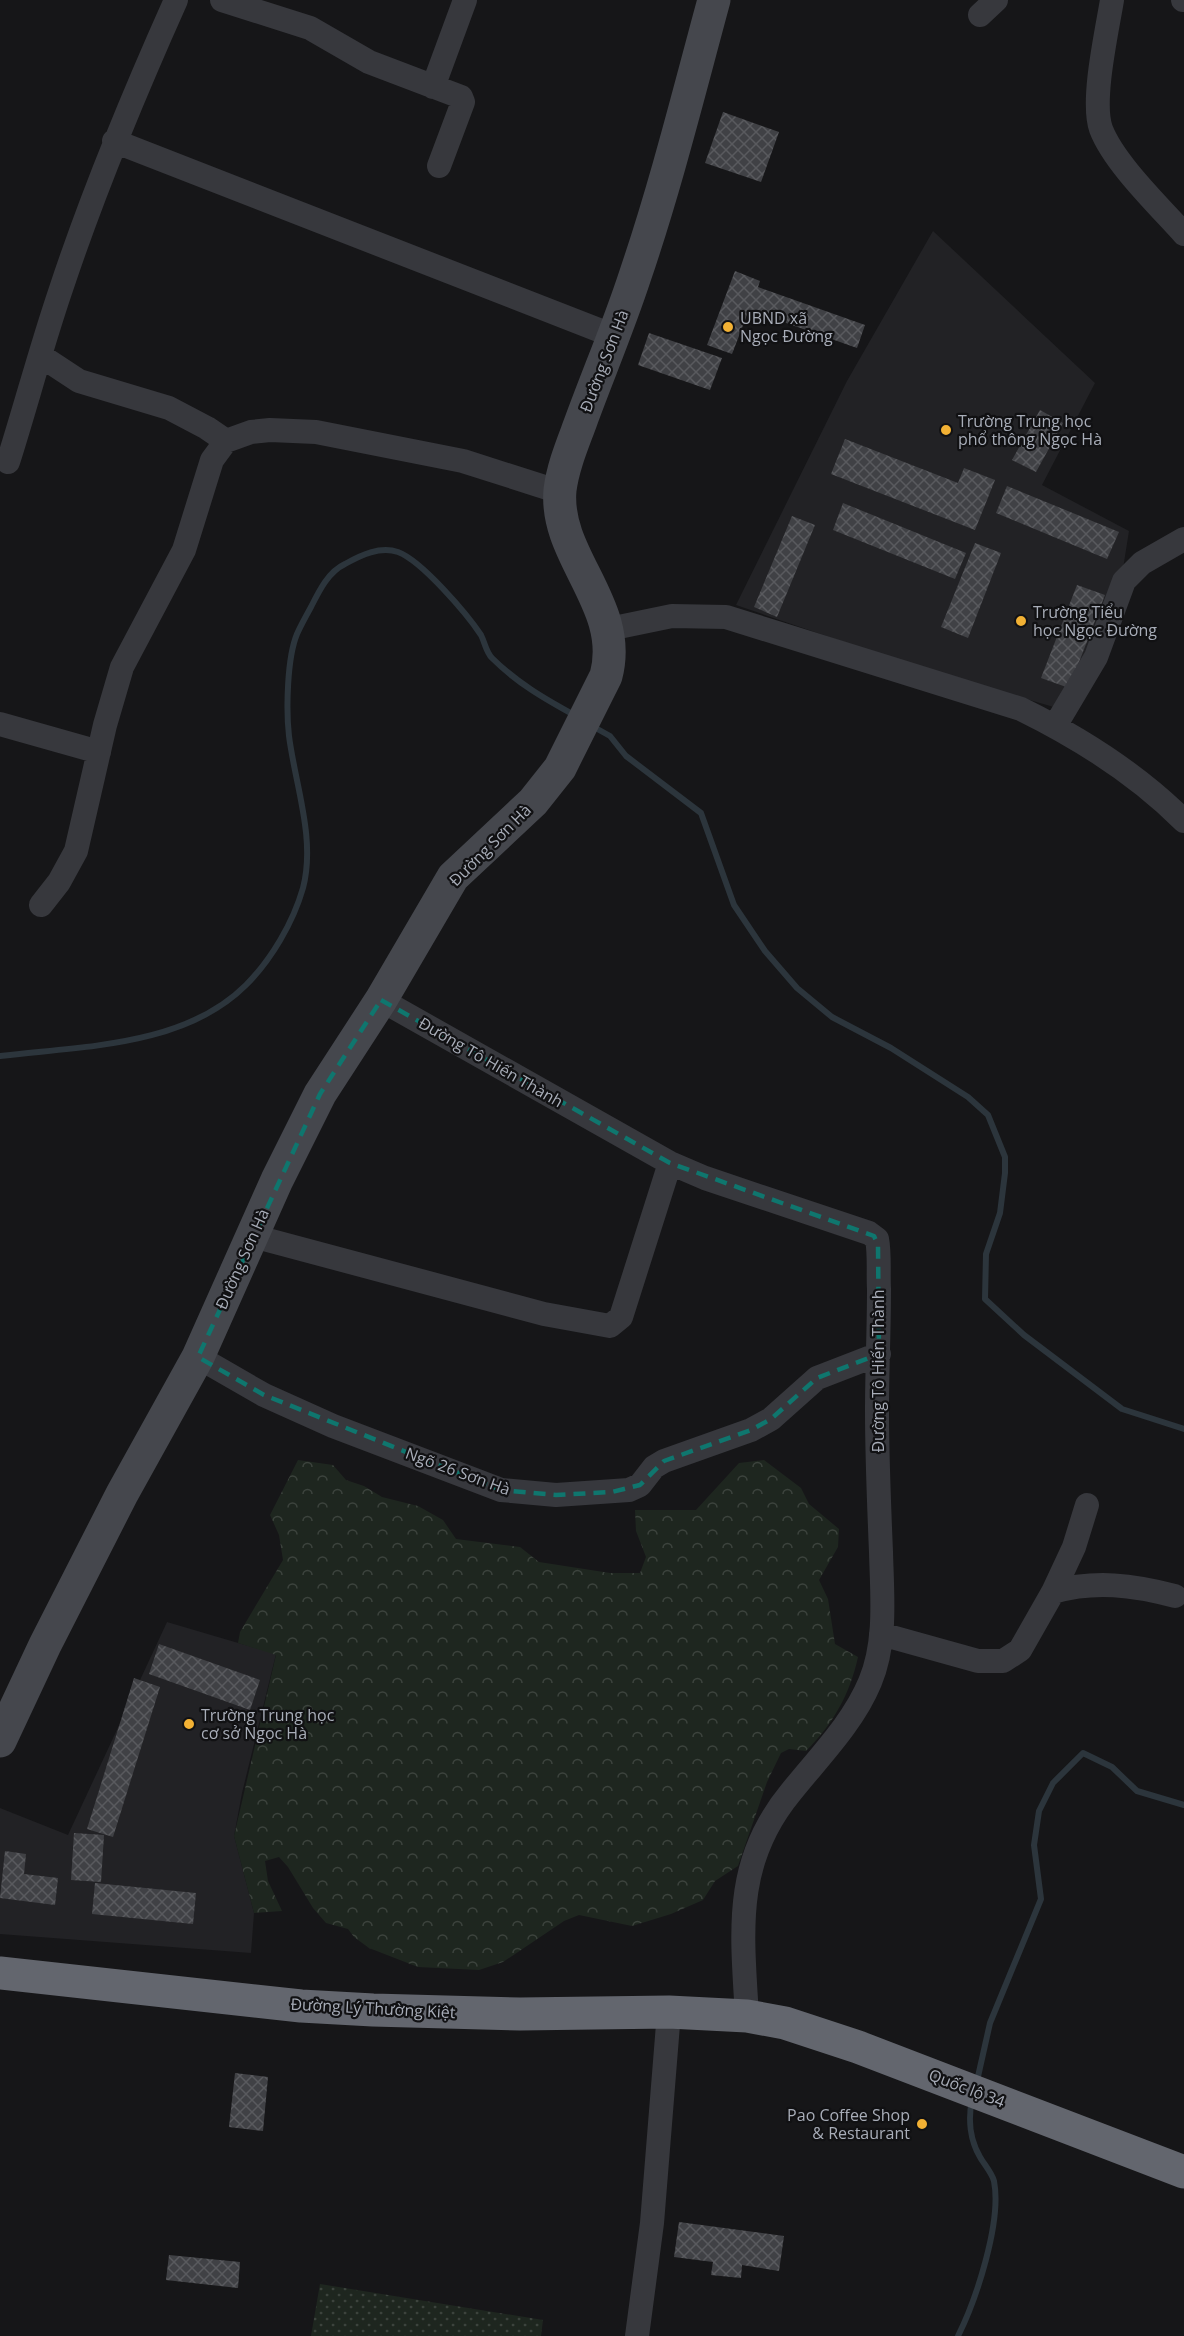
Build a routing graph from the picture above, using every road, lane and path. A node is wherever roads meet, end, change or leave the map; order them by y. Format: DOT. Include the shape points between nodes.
graph roads {
  1 [pos="176,0"];
  2 [pos="222,0"];
  3 [pos="465,0"];
  4 [pos="714,0"];
  5 [pos="1112,0"];
  6 [pos="434,87"];
  7 [pos="114,141"];
  8 [pos="439,166"];
  9 [pos="1184,234"];
  10 [pos="614,336"];
  11 [pos="41,356"];
  12 [pos="226,441"];
  13 [pos="8,462"];
  14 [pos="560,492"];
  15 [pos="1184,539"];
  16 [pos="609,629"];
  17 [pos="0,724"];
  18 [pos="1055,726"];
  19 [pos="99,753"];
  20 [pos="1184,821"];
  21 [pos="41,905"];
  22 [pos="381,1000"];
  23 [pos="670,1163"];
  24 [pos="253,1236"];
  25 [pos="879,1354"];
  26 [pos="198,1357"];
  27 [pos="1086,1505"];
  28 [pos="1053,1592"];
  29 [pos="1175,1596"];
  30 [pos="881,1634"];
  31 [pos="0,1741"];
  32 [pos="0,1973"];
  33 [pos="669,2012"];
  34 [pos="747,2016"];
  35 [pos="1184,2172"];
  36 [pos="637,2336"];
  1 -- 7 [label="street"];
  2 -- 6 [label="street" via="310,28 369,62"];
  3 -- 6 [label="street"];
  4 -- 10 [label="street, Đường Sơn Hà" via="651,224"];
  5 -- 9 [label="street" via="1098,104 1101,127 1114,152"];
  6 -- 8 [label="street" via="459,96 463,102"];
  7 -- 10 [label="street"];
  7 -- 11 [label="street"];
  10 -- 14 [label="street, Đường Sơn Hà" via="571,448"];
  11 -- 12 [label="street" via="79,381 169,408"];
  11 -- 13 [label="street"];
  12 -- 14 [label="street" via="270,430 316,432 463,461"];
  12 -- 19 [label="street" via="212,460 184,550 122,667"];
  14 -- 16 [label="street, Đường Sơn Hà" via="568,537"];
  15 -- 18 [label="street" via="1142,562 1124,581 1096,657"];
  16 -- 18 [label="street" via="672,616 726,617 1021,709"];
  16 -- 22 [label="street, Đường Sơn Hà" via="606,676 571,751 533,802 453,877"];
  17 -- 19 [label="street"];
  18 -- 20 [label="street" via="1137,779"];
  19 -- 21 [label="street" via="76,851"];
  22 -- 23 [label="street, Đường Tô Hiến Thành"];
  22 -- 24 [label="street, Đường Sơn Hà" via="320,1094"];
  23 -- 24 [label="street" via="621,1317 610,1326 475,1297"];
  23 -- 25 [label="street, Đường Tô Hiến Thành" via="877,1239"];
  24 -- 26 [label="street, Đường Sơn Hà"];
  25 -- 26 [label="street, Ngõ 26 Sơn Hà" via="817,1378 771,1419 751,1430 664,1461 640,1485 612,1492 556,1495 501,1490 453,1472 264,1395"];
  25 -- 30 [label="street, Đường Tô Hiến Thành"];
  26 -- 31 [label="street, Đường Sơn Hà" via="122,1494"];
  27 -- 28 [label="street" via="1074,1547"];
  28 -- 29 [label="street" via="1088,1584 1139,1587"];
  28 -- 30 [label="street" via="1020,1650 1003,1662 978,1661"];
  30 -- 34 [label="street, Đường Tô Hiến Thành" via="877,1662 863,1696 828,1750 774,1814 747,1880 742,1905"];
  32 -- 33 [label="highway, Đường Lý Thường Kiệt" via="301,2006 520,2014"];
  33 -- 34 [label="highway, Đường Lý Thường Kiệt"];
  33 -- 36 [label="street" via="652,2223"];
  34 -- 35 [label="highway, Quốc lộ 34" via="821,2034"];
}
